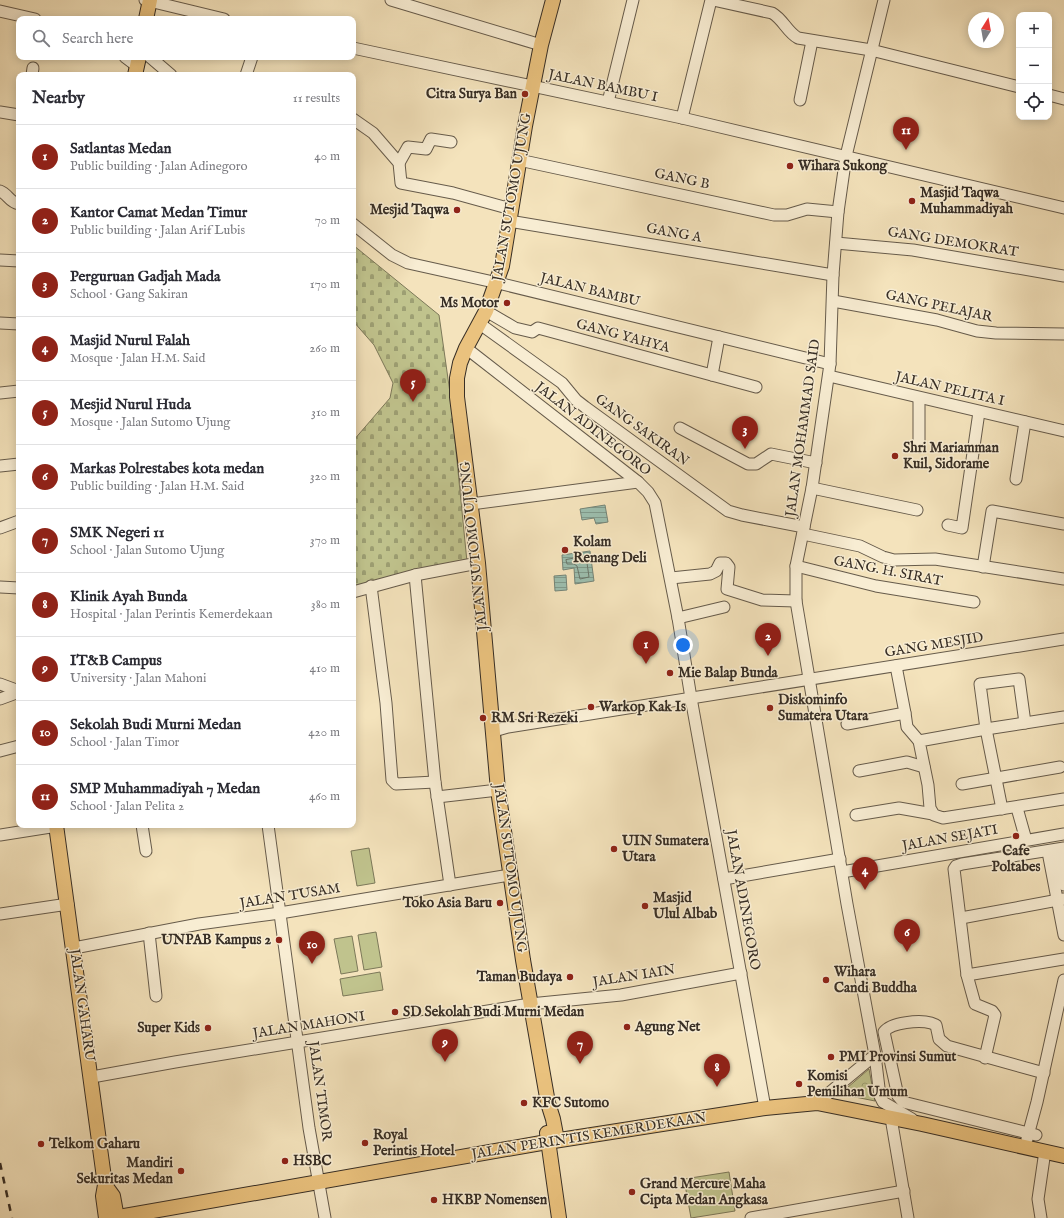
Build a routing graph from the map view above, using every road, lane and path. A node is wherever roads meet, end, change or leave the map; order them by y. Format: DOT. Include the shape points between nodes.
graph roads {
  1 [pos="148,0"];
  2 [pos="391,0"];
  3 [pos="553,0"];
  4 [pos="633,0"];
  5 [pos="712,0"];
  6 [pos="884,0"];
  7 [pos="0,11"];
  8 [pos="22,16"];
  9 [pos="146,16"];
  10 [pos="212,16"];
  11 [pos="812,41"];
  12 [pos="541,45"];
  13 [pos="356,49"];
  14 [pos="871,50"];
  15 [pos="154,60"];
  16 [pos="251,60"];
  17 [pos="168,72"];
  18 [pos="247,72"];
  19 [pos="533,86"];
  20 [pos="1016,86"];
  21 [pos="1052,96"];
  22 [pos="1064,99"];
  23 [pos="800,100"];
  24 [pos="608,102"];
  25 [pos="0,112"];
  26 [pos="16,115"];
  27 [pos="682,118"];
  28 [pos="356,121"];
  29 [pos="451,142"];
  30 [pos="846,156"];
  31 [pos="519,160"];
  32 [pos="399,163"];
  33 [pos="0,191"];
  34 [pos="16,203"];
  35 [pos="1064,208"];
  36 [pos="838,212"];
  37 [pos="510,215"];
  38 [pos="356,226"];
  39 [pos="836,243"];
  40 [pos="0,260"];
  41 [pos="16,261"];
  42 [pos="833,275"];
  43 [pos="1064,276"];
  44 [pos="498,283"];
  45 [pos="833,301"];
  46 [pos="486,311"];
  47 [pos="0,323"];
  48 [pos="16,324"];
  49 [pos="480,324"];
  50 [pos="1064,334"];
  51 [pos="719,337"];
  52 [pos="466,348"];
  53 [pos="830,364"];
  54 [pos="712,375"];
  55 [pos="829,376"];
  56 [pos="756,387"];
  57 [pos="16,391"];
  58 [pos="0,393"];
  59 [pos="919,398"];
  60 [pos="979,412"];
  61 [pos="1025,422"];
  62 [pos="680,428"];
  63 [pos="1064,431"];
  64 [pos="919,447"];
  65 [pos="816,463"];
  66 [pos="16,464"];
  67 [pos="0,466"];
  68 [pos="1016,479"];
  69 [pos="638,482"];
  70 [pos="812,488"];
  71 [pos="471,504"];
  72 [pos="917,510"];
  73 [pos="16,522"];
  74 [pos="1064,524"];
  75 [pos="948,525"];
  76 [pos="0,528"];
  77 [pos="804,530"];
  78 [pos="478,563"];
  79 [pos="796,566"];
  80 [pos="984,567"];
  81 [pos="415,575"];
  82 [pos="670,578"];
  83 [pos="1064,579"];
  84 [pos="371,586"];
  85 [pos="0,587"];
  86 [pos="16,588"];
  87 [pos="356,591"];
  88 [pos="796,601"];
  89 [pos="974,602"];
  90 [pos="724,607"];
  91 [pos="678,618"];
  92 [pos="1064,638"];
  93 [pos="896,666"];
  94 [pos="809,679"];
  95 [pos="0,684"];
  96 [pos="16,691"];
  97 [pos="16,693"];
  98 [pos="691,698"];
  99 [pos="0,699"];
  100 [pos="905,713"];
  101 [pos="1064,717"];
  102 [pos="1025,723"];
  103 [pos="847,724"];
  104 [pos="986,728"];
  105 [pos="494,731"];
  106 [pos="919,741"];
  107 [pos="16,747"];
  108 [pos="0,751"];
  109 [pos="1060,767"];
  110 [pos="924,768"];
  111 [pos="859,771"];
  112 [pos="997,777"];
  113 [pos="435,782"];
  114 [pos="962,784"];
  115 [pos="498,790"];
  116 [pos="437,797"];
  117 [pos="1064,799"];
  118 [pos="1017,808"];
  119 [pos="1002,809"];
  120 [pos="933,814"];
  121 [pos="856,815"];
  122 [pos="44,828"];
  123 [pos="57,828"];
  124 [pos="142,828"];
  125 [pos="268,828"];
  126 [pos="1064,834"];
  127 [pos="0,835"];
  128 [pos="1026,840"];
  129 [pos="1057,850"];
  130 [pos="146,851"];
  131 [pos="840,859"];
  132 [pos="842,872"];
  133 [pos="510,875"];
  134 [pos="724,879"];
  135 [pos="450,884"];
  136 [pos="1064,885"];
  137 [pos="1060,899"];
  138 [pos="68,904"];
  139 [pos="280,913"];
  140 [pos="0,914"];
  141 [pos="961,918"];
  142 [pos="149,933"];
  143 [pos="1064,935"];
  144 [pos="74,948"];
  145 [pos="1064,959"];
  146 [pos="741,973"];
  147 [pos="967,975"];
  148 [pos="1064,980"];
  149 [pos="156,996"];
  150 [pos="530,1004"];
  151 [pos="1064,1008"];
  152 [pos="297,1043"];
  153 [pos="875,1055"];
  154 [pos="985,1058"];
  155 [pos="1044,1073"];
  156 [pos="92,1078"];
  157 [pos="817,1102"];
  158 [pos="764,1108"];
  159 [pos="891,1118"];
  160 [pos="922,1124"];
  161 [pos="1032,1134"];
  162 [pos="552,1141"];
  163 [pos="1034,1149"];
  164 [pos="1064,1156"];
  165 [pos="317,1176"];
  166 [pos="106,1185"];
  167 [pos="904,1191"];
  168 [pos="106,1218"];
  169 [pos="113,1218"];
  170 [pos="117,1218"];
  171 [pos="325,1218"];
  172 [pos="559,1218"];
  173 [pos="751,1218"];
  174 [pos="908,1218"];
  175 [pos="1041,1218"];
  1 -- 9 [label="main road"];
  1 -- 10 [label="street"];
  2 -- 12 [label="street"];
  3 -- 12 [label="main road, JALAN SUTOMO UJUNG"];
  4 -- 24 [label="street"];
  5 -- 11 [label="street" via="772,13 798,38"];
  5 -- 27 [label="street"];
  6 -- 14 [label="street, JALAN MOHAMMAD SAID"];
  7 -- 8 [label="street"];
  11 -- 14 [label="street"];
  11 -- 23 [label="street"];
  12 -- 19 [label="main road, JALAN SUTOMO UJUNG"];
  13 -- 19 [label="street, JALAN BAMBU I"];
  14 -- 20 [label="street"];
  14 -- 30 [label="street, JALAN MOHAMMAD SAID"];
  15 -- 17 [label="street"];
  16 -- 18 [label="street"];
  19 -- 24 [label="street, JALAN BAMBU I"];
  19 -- 31 [label="main road, JALAN SUTOMO UJUNG"];
  21 -- 22 [label="street"];
  24 -- 27 [label="street, JALAN BAMBU I"];
  25 -- 26 [label="street"];
  27 -- 30 [label="street, JALAN BAMBU I"];
  28 -- 32 [label="street" via="373,133"];
  29 -- 32 [label="street" via="431,139 426,149 408,147"];
  30 -- 35 [label="street, JALAN BAMBU I"];
  30 -- 36 [label="street, JALAN MOHAMMAD SAID"];
  31 -- 36 [label="street, GANG B" via="774,215 787,215 807,209"];
  31 -- 37 [label="main road, JALAN SUTOMO UJUNG"];
  32 -- 37 [label="street, GANG A" via="401,183 453,193"];
  33 -- 34 [label="street"];
  36 -- 39 [label="street, JALAN MOHAMMAD SAID"];
  37 -- 42 [label="street, GANG A"];
  37 -- 44 [label="main road, JALAN SUTOMO UJUNG"];
  38 -- 44 [label="street, JALAN BAMBU" via="392,255 408,263"];
  39 -- 42 [label="street, JALAN MOHAMMAD SAID"];
  39 -- 43 [label="street, GANG DEMOKRAT" via="914,250"];
  40 -- 41 [label="street"];
  42 -- 45 [label="street, JALAN MOHAMMAD SAID"];
  44 -- 46 [label="main road, JALAN SUTOMO UJUNG"];
  44 -- 51 [label="street, JALAN BAMBU"];
  45 -- 50 [label="street, GANG PELAJAR" via="937,320 976,331"];
  45 -- 53 [label="street, JALAN MOHAMMAD SAID"];
  46 -- 49 [label="main road, JALAN SUTOMO UJUNG"];
  46 -- 54 [label="street, GANG YAHYA" via="522,331 532,332 538,328"];
  47 -- 48 [label="street"];
  49 -- 52 [label="main road, JALAN SUTOMO UJUNG"];
  49 -- 77 [label="street, GANG SAKIRAN" via="562,383 585,407 728,511"];
  51 -- 53 [label="street, JALAN BAMBU"];
  51 -- 54 [label="street"];
  52 -- 69 [label="street, JALAN ADINEGORO"];
  52 -- 71 [label="main road, JALAN SUTOMO UJUNG" via="457,378 457,397"];
  53 -- 55 [label="street, JALAN MOHAMMAD SAID"];
  54 -- 56 [label="street, GANG YAHYA"];
  55 -- 59 [label="street, JALAN PELITA I"];
  55 -- 65 [label="street, JALAN MOHAMMAD SAID"];
  57 -- 58 [label="street"];
  59 -- 60 [label="street, JALAN PELITA I"];
  59 -- 64 [label="street"];
  60 -- 61 [label="street, JALAN PELITA I"];
  60 -- 75 [label="street" via="962,528"];
  61 -- 63 [label="street, JALAN PELITA I"];
  61 -- 68 [label="street"];
  62 -- 65 [label="street" via="748,464 756,464 771,454"];
  65 -- 70 [label="street, JALAN MOHAMMAD SAID"];
  66 -- 67 [label="street"];
  69 -- 71 [label="street"];
  69 -- 82 [label="street, JALAN ADINEGORO" via="655,503"];
  70 -- 72 [label="street"];
  70 -- 77 [label="street, JALAN MOHAMMAD SAID"];
  71 -- 78 [label="main road, JALAN SUTOMO UJUNG"];
  73 -- 76 [label="street"];
  74 -- 80 [label="street" via="992,512"];
  77 -- 79 [label="street, JALAN MOHAMMAD SAID"];
  77 -- 80 [label="street, GANG SAKIRAN" via="860,546 894,560 935,559"];
  78 -- 81 [label="street"];
  78 -- 105 [label="main road, JALAN SUTOMO UJUNG"];
  79 -- 88 [label="street, JALAN MOHAMMAD SAID"];
  79 -- 89 [label="street, GANG. H. SIRAT" via="876,586"];
  80 -- 83 [label="street, GANG SAKIRAN"];
  81 -- 84 [label="street"];
  81 -- 113 [label="street"];
  82 -- 88 [label="street" via="710,574 716,571 720,563 726,563 729,567 727,589 762,600"];
  82 -- 91 [label="street, JALAN ADINEGORO"];
  84 -- 87 [label="street"];
  84 -- 113 [label="street" via="386,703 392,780 396,784"];
  85 -- 86 [label="street"];
  88 -- 94 [label="street, JALAN MOHAMMAD SAID"];
  90 -- 91 [label="street"];
  91 -- 98 [label="street, JALAN ADINEGORO"];
  92 -- 93 [label="street, GANG MESJID"];
  93 -- 94 [label="street, GANG MESJID"];
  93 -- 100 [label="street"];
  94 -- 98 [label="street, GANG MESJID"];
  94 -- 131 [label="street, JALAN MOHAMMAD SAID"];
  95 -- 96 [label="street"];
  97 -- 99 [label="street"];
  98 -- 105 [label="street"];
  98 -- 134 [label="street, JALAN ADINEGORO"];
  100 -- 103 [label="street"];
  100 -- 106 [label="street" via="908,727"];
  101 -- 102 [label="street"];
  102 -- 104 [label="street"];
  102 -- 104 [label="street" via="1019,679 1016,678 979,685"];
  104 -- 106 [label="street"];
  104 -- 112 [label="street"];
  105 -- 115 [label="main road, JALAN SUTOMO UJUNG"];
  106 -- 110 [label="street"];
  107 -- 108 [label="street"];
  109 -- 112 [label="street"];
  110 -- 111 [label="street" via="907,762"];
  110 -- 120 [label="street"];
  112 -- 114 [label="street"];
  112 -- 119 [label="street"];
  113 -- 116 [label="street"];
  115 -- 116 [label="street"];
  115 -- 133 [label="main road, JALAN SUTOMO UJUNG"];
  116 -- 135 [label="street"];
  117 -- 118 [label="street"];
  118 -- 119 [label="street"];
  118 -- 128 [label="street"];
  119 -- 120 [label="street" via="943,818"];
  120 -- 121 [label="street" via="899,808"];
  122 -- 127 [label="street"];
  123 -- 138 [label="main road, JALAN GAHARU"];
  124 -- 130 [label="street"];
  125 -- 139 [label="street, JALAN TIMOR"];
  126 -- 128 [label="street, JALAN SEJATI"];
  128 -- 132 [label="street, JALAN SEJATI"];
  129 -- 136 [label="street"];
  129 -- 137 [label="street"];
  129 -- 141 [label="street" via="956,866 954,872"];
  131 -- 132 [label="street, JALAN MOHAMMAD SAID"];
  131 -- 134 [label="street"];
  132 -- 153 [label="street, JALAN MOHAMMAD SAID"];
  133 -- 135 [label="street, JALAN TUSAM"];
  133 -- 150 [label="main road, JALAN SUTOMO UJUNG"];
  134 -- 146 [label="street, JALAN ADINEGORO"];
  135 -- 139 [label="street, JALAN TUSAM"];
  137 -- 141 [label="street"];
  137 -- 143 [label="street"];
  138 -- 140 [label="street"];
  138 -- 144 [label="main road, JALAN GAHARU"];
  139 -- 142 [label="street, JALAN TUSAM"];
  139 -- 152 [label="street, JALAN TIMOR"];
  141 -- 147 [label="street"];
  142 -- 144 [label="street, JALAN TUSAM"];
  142 -- 149 [label="street"];
  144 -- 156 [label="main road, JALAN GAHARU"];
  145 -- 147 [label="street"];
  146 -- 150 [label="street, JALAN IAIN" via="621,995"];
  146 -- 158 [label="street, JALAN ADINEGORO"];
  147 -- 154 [label="street" via="975,1004 992,1011 995,1015"];
  148 -- 155 [label="street"];
  150 -- 152 [label="street, JALAN MAHONI"];
  150 -- 162 [label="main road, JALAN SUTOMO UJUNG" via="548,1103"];
  151 -- 161 [label="street"];
  152 -- 156 [label="street, JALAN MAHONI"];
  152 -- 165 [label="street, JALAN TIMOR"];
  153 -- 157 [label="street"];
  153 -- 160 [label="street, JALAN MOHAMMAD SAID" via="883,1102"];
  154 -- 155 [label="street"];
  154 -- 161 [label="street" via="944,1044 939,1039 936,1025 931,1023 898,1024 890,1026 884,1032 898,1096 903,1102"];
  155 -- 161 [label="street"];
  156 -- 166 [label="main road, JALAN GAHARU"];
  157 -- 158 [label="main road, JALAN PERINTIS KEMERDEKAAN"];
  157 -- 159 [label="main road, JALAN PERINTIS KEMERDEKAAN"];
  158 -- 162 [label="main road, JALAN PERINTIS KEMERDEKAAN"];
  159 -- 160 [label="main road, JALAN PERINTIS KEMERDEKAAN"];
  159 -- 167 [label="street"];
  160 -- 163 [label="main road, JALAN PERINTIS KEMERDEKAAN"];
  161 -- 163 [label="street"];
  162 -- 165 [label="main road, JALAN PERINTIS KEMERDEKAAN"];
  162 -- 172 [label="main road, JALAN SUTOMO UJUNG"];
  163 -- 164 [label="main road, JALAN PERINTIS KEMERDEKAAN"];
  163 -- 175 [label="street"];
  165 -- 170 [label="main road, JALAN PERINTIS KEMERDEKAAN"];
  165 -- 171 [label="street, JALAN TIMOR"];
  166 -- 168 [label="main road, JALAN GAHARU" via="103,1196"];
  166 -- 170 [label="main road, JALAN GAHARU" via="113,1196"];
  167 -- 173 [label="street"];
  167 -- 174 [label="street"];
  169 -- 170 [label="main road, JALAN PERINTIS KEMERDEKAAN"];
}
